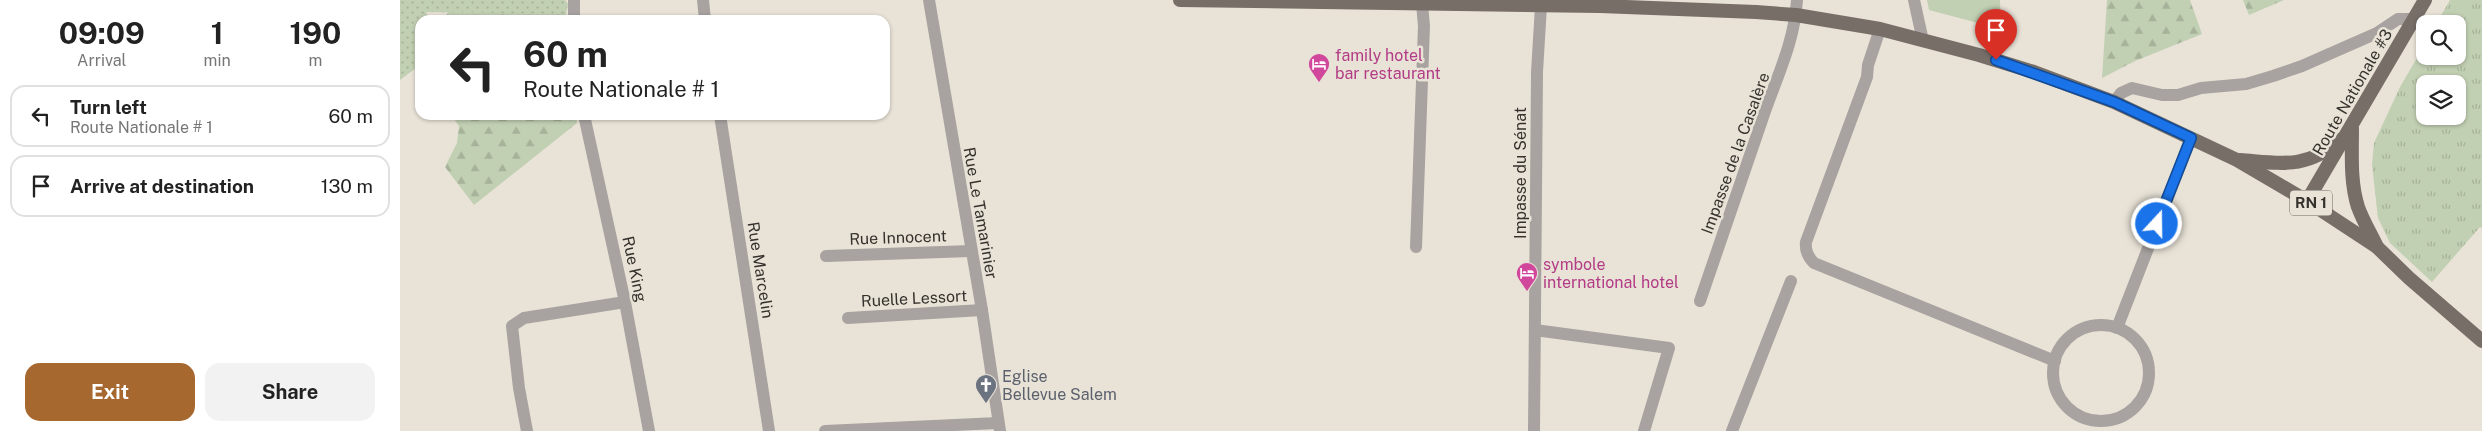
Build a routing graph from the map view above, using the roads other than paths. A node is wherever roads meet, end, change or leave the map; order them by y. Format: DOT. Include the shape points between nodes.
graph roads {
  1 [pos="574,0"];
  2 [pos="703,0"];
  3 [pos="929,0"];
  4 [pos="1180,0"];
  5 [pos="1219,0"];
  6 [pos="1798,0"];
  7 [pos="1914,0"];
  8 [pos="2425,0"];
  9 [pos="1569,3"];
  10 [pos="1422,4"];
  11 [pos="1541,6"];
  12 [pos="574,15"];
  13 [pos="704,15"];
  14 [pos="1796,15"];
  15 [pos="2414,19"];
  16 [pos="1880,29"];
  17 [pos="1923,40"];
  18 [pos="2114,102"];
  19 [pos="585,120"];
  20 [pos="721,120"];
  21 [pos="2352,127"];
  22 [pos="2191,138"];
  23 [pos="2237,160"];
  24 [pos="2307,201"];
  25 [pos="2377,246"];
  26 [pos="1416,247"];
  27 [pos="971,251"];
  28 [pos="826,256"];
  29 [pos="1790,281"];
  30 [pos="1700,301"];
  31 [pos="626,302"];
  32 [pos="982,310"];
  33 [pos="848,318"];
  34 [pos="2117,328"];
  35 [pos="1535,330"];
  36 [pos="2482,342"];
  37 [pos="2055,361"];
  38 [pos="999,427"];
  39 [pos="527,431"];
  40 [pos="649,431"];
  41 [pos="770,431"];
  42 [pos="824,431"];
  43 [pos="1534,431"];
  44 [pos="1644,431"];
  45 [pos="1732,431"];
  1 -- 12 [label="street"];
  2 -- 13 [label="street"];
  3 -- 27 [label="street, Rue Le Tamarinier"];
  4 -- 5 [label="main road, RN 1"];
  5 -- 10 [label="main road, RN 1"];
  6 -- 14 [label="street, Impasse de la Casalère"];
  7 -- 17 [label="street"];
  8 -- 15 [label="main road, Route Nationale #3"];
  9 -- 11 [label="main road, RN 1"];
  9 -- 14 [label="main road, RN 1"];
  10 -- 11 [label="main road, RN 1"];
  10 -- 26 [label="street" via="1424,26"];
  11 -- 35 [label="street, Impasse du Sénat" via="1536,72"];
  14 -- 16 [label="main road, RN 1"];
  14 -- 30 [label="street, Impasse de la Casalère" via="1782,72 1767,104"];
  15 -- 18 [label="street" via="2398,19 2302,66 2246,84 2201,88 2178,95 2132,88 2121,93"];
  15 -- 21 [label="main road, Route Nationale #3"];
  16 -- 17 [label="main road, RN 1"];
  16 -- 37 [label="street" via="1867,77 1806,242 1809,258 1814,263"];
  17 -- 18 [label="main road, RN 1" via="2034,72"];
  18 -- 22 [label="main road, RN 1"];
  19 -- 31 [label="street, Rue King"];
  20 -- 41 [label="street, Rue Marcelin"];
  21 -- 23 [label="main road" via="2331,148 2310,160 2288,164"];
  21 -- 24 [label="main road, Route Nationale #3"];
  21 -- 25 [label="main road" via="2352,169 2358,207"];
  22 -- 23 [label="main road, RN 1"];
  22 -- 34 [label="street"];
  23 -- 24 [label="main road, RN 1"];
  24 -- 25 [label="main road, RN 1"];
  25 -- 36 [label="main road, RN 1"];
  27 -- 28 [label="street, Rue Innocent"];
  27 -- 32 [label="street, Rue Le Tamarinier"];
  29 -- 45 [label="street"];
  31 -- 39 [label="street" via="524,318 512,326"];
  31 -- 40 [label="street, Rue King"];
  32 -- 33 [label="street, Ruelle Lessort"];
  32 -- 38 [label="street, Rue Le Tamarinier"];
  34 -- 37 [label="street" via="2086,328 2072,335 2061,347"];
  34 -- 37 [label="street" via="2131,336 2148,362 2145,393 2124,416 2093,421 2071,411 2057,392 2053,377"];
  35 -- 43 [label="street, Impasse du Sénat"];
  35 -- 44 [label="street" via="1669,348"];
  38 -- 42 [label="street"];
}
